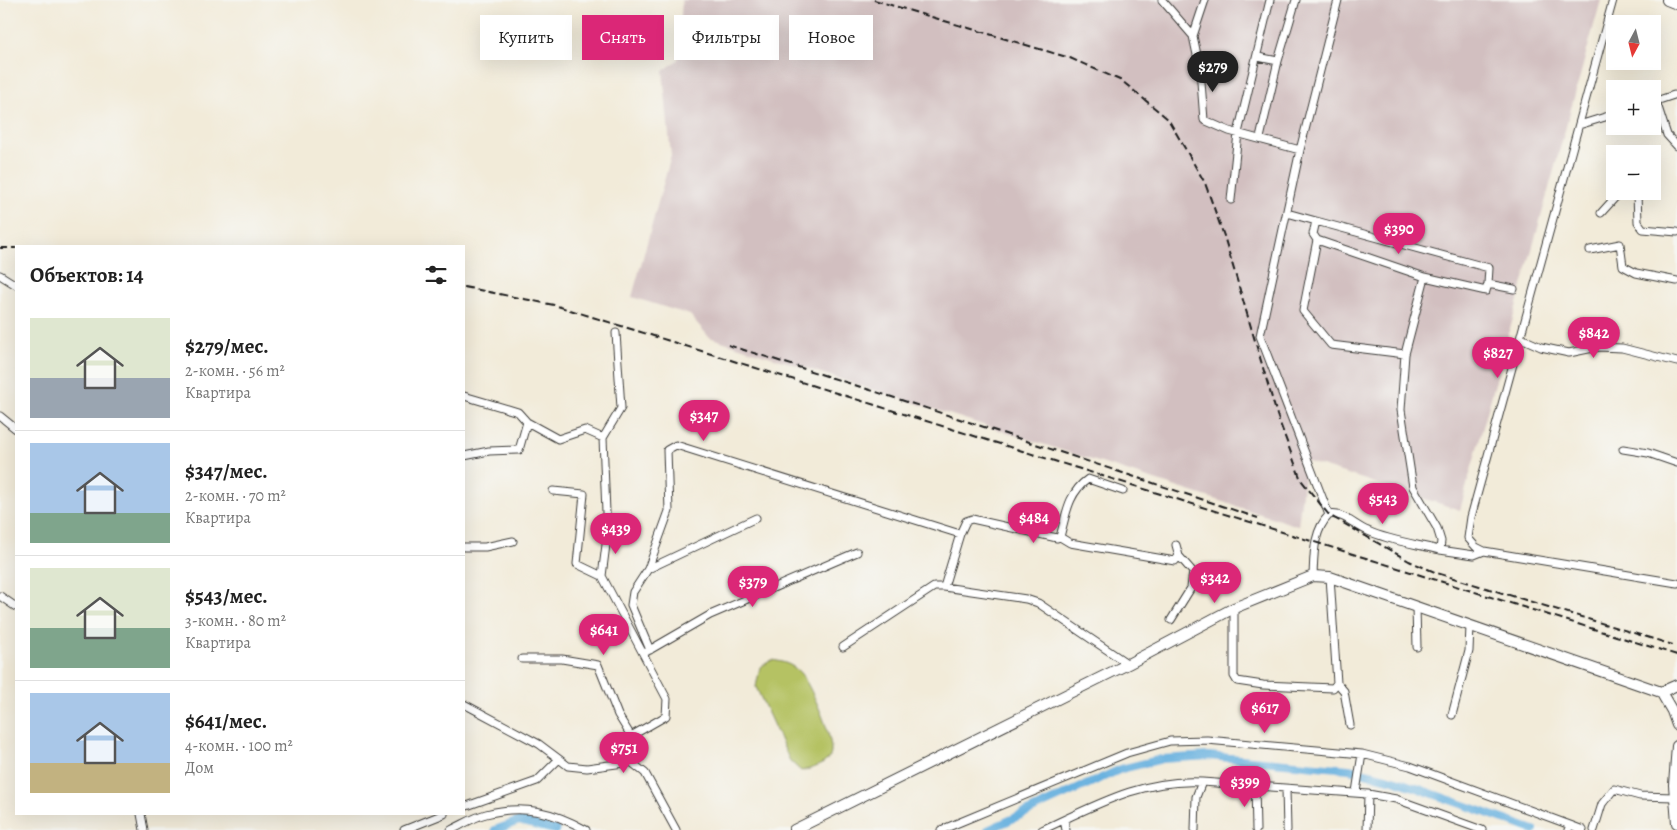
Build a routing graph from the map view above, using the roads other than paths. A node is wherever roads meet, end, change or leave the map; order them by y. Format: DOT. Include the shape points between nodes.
graph roads {
  1 [pos="1205,0"];
  2 [pos="1270,0"];
  3 [pos="1296,0"];
  4 [pos="1338,0"];
  5 [pos="1613,0"];
  6 [pos="1667,0"];
  7 [pos="1163,1"];
  8 [pos="1677,4"];
  9 [pos="1194,36"];
  10 [pos="1258,57"];
  11 [pos="1278,61"];
  12 [pos="1674,95"];
  13 [pos="1661,99"];
  14 [pos="1606,117"];
  15 [pos="1661,119"];
  16 [pos="1579,125"];
  17 [pos="1238,133"];
  18 [pos="1260,138"];
  19 [pos="1677,146"];
  20 [pos="1300,150"];
  21 [pos="1231,200"];
  22 [pos="1613,200"];
  23 [pos="1637,200"];
  24 [pos="1286,213"];
  25 [pos="1601,213"];
  26 [pos="1316,221"];
  27 [pos="1677,232"];
  28 [pos="1317,240"];
  29 [pos="1590,250"];
  30 [pos="0,275"];
  31 [pos="1425,277"];
  32 [pos="1677,281"];
  33 [pos="15,284"];
  34 [pos="1488,284"];
  35 [pos="1514,289"];
  36 [pos="616,333"];
  37 [pos="1521,338"];
  38 [pos="1406,354"];
  39 [pos="1677,362"];
  40 [pos="465,396"];
  41 [pos="0,416"];
  42 [pos="527,422"];
  43 [pos="15,428"];
  44 [pos="603,438"];
  45 [pos="1623,448"];
  46 [pos="465,456"];
  47 [pos="1677,463"];
  48 [pos="553,491"];
  49 [pos="1123,491"];
  50 [pos="1329,515"];
  51 [pos="756,518"];
  52 [pos="960,534"];
  53 [pos="1060,537"];
  54 [pos="514,541"];
  55 [pos="1176,545"];
  56 [pos="465,547"];
  57 [pos="1440,550"];
  58 [pos="1484,550"];
  59 [pos="857,552"];
  60 [pos="1179,556"];
  61 [pos="648,569"];
  62 [pos="602,576"];
  63 [pos="1313,576"];
  64 [pos="1330,577"];
  65 [pos="1677,583"];
  66 [pos="944,587"];
  67 [pos="0,596"];
  68 [pos="15,606"];
  69 [pos="1416,607"];
  70 [pos="1234,608"];
  71 [pos="1171,620"];
  72 [pos="1470,626"];
  73 [pos="843,647"];
  74 [pos="1417,647"];
  75 [pos="646,651"];
  76 [pos="522,659"];
  77 [pos="1128,664"];
  78 [pos="1337,683"];
  79 [pos="1677,685"];
  80 [pos="1661,692"];
  81 [pos="465,705"];
  82 [pos="1452,715"];
  83 [pos="1350,725"];
  84 [pos="1677,725"];
  85 [pos="631,736"];
  86 [pos="1677,746"];
  87 [pos="1362,757"];
  88 [pos="558,758"];
  89 [pos="631,762"];
  90 [pos="1202,782"];
  91 [pos="1255,785"];
  92 [pos="1286,789"];
  93 [pos="1357,790"];
  94 [pos="1368,794"];
  95 [pos="1674,797"];
  96 [pos="465,807"];
  97 [pos="141,815"];
  98 [pos="442,815"];
  99 [pos="1064,820"];
  100 [pos="1677,823"];
  101 [pos="1569,828"];
  102 [pos="144,830"];
  103 [pos="404,830"];
  104 [pos="451,830"];
  105 [pos="586,830"];
  106 [pos="676,830"];
  107 [pos="794,830"];
  108 [pos="941,830"];
  109 [pos="1042,830"];
  110 [pos="1066,830"];
  111 [pos="1195,830"];
  112 [pos="1256,830"];
  113 [pos="1287,830"];
  114 [pos="1367,830"];
  115 [pos="1482,830"];
  116 [pos="1584,830"];
  117 [pos="1594,830"];
  1 -- 9 [label="street"];
  2 -- 10 [label="street"];
  3 -- 11 [label="street"];
  4 -- 20 [label="street"];
  5 -- 16 [label="street"];
  6 -- 8 [label="main road"];
  7 -- 9 [label="street"];
  9 -- 17 [label="street" via="1204,120"];
  10 -- 11 [label="street"];
  10 -- 17 [label="street"];
  11 -- 18 [label="street"];
  12 -- 13 [label="street"];
  14 -- 16 [label="street"];
  15 -- 19 [label="street" via="1667,135"];
  16 -- 37 [label="street"];
  17 -- 18 [label="street"];
  17 -- 21 [label="street"];
  18 -- 20 [label="street"];
  20 -- 24 [label="street"];
  22 -- 25 [label="street"];
  23 -- 27 [label="street" via="1638,222 1643,229"];
  24 -- 26 [label="street"];
  24 -- 50 [label="street" via="1260,336"];
  26 -- 28 [label="street" via="1313,234"];
  26 -- 34 [label="street" via="1489,268"];
  28 -- 31 [label="street"];
  28 -- 38 [label="street" via="1303,311 1331,345"];
  29 -- 32 [label="street" via="1620,244 1623,266 1636,273"];
  30 -- 33 [label="street"];
  31 -- 34 [label="street" via="1486,291"];
  31 -- 38 [label="street"];
  34 -- 35 [label="street"];
  36 -- 44 [label="street" via="621,408"];
  37 -- 39 [label="street" via="1541,347 1569,353 1598,347 1622,348"];
  37 -- 58 [label="street" via="1468,538"];
  38 -- 57 [label="street" via="1401,410 1413,487 1437,528"];
  40 -- 42 [label="street" via="518,412"];
  41 -- 43 [label="street"];
  42 -- 44 [label="street" via="558,439 585,430"];
  42 -- 46 [label="street" via="519,450"];
  44 -- 62 [label="street" via="607,536"];
  45 -- 47 [label="street"];
  48 -- 62 [label="street" via="584,494 577,564"];
  49 -- 53 [label="street" via="1088,479 1077,487"];
  50 -- 57 [label="street" via="1336,513 1384,537"];
  50 -- 63 [label="street" via="1323,521 1314,544"];
  51 -- 61 [label="street"];
  52 -- 53 [label="street" via="966,521 972,519"];
  52 -- 61 [label="street" via="676,445 667,450 670,511"];
  52 -- 66 [label="street"];
  53 -- 60 [label="street" via="1070,543 1175,561"];
  54 -- 56 [label="street"];
  55 -- 60 [label="street"];
  57 -- 58 [label="street" via="1474,556"];
  58 -- 65 [label="street"];
  59 -- 75 [label="street" via="710,615"];
  60 -- 71 [label="street" via="1193,572 1191,588"];
  61 -- 75 [label="street" via="633,592 631,605"];
  62 -- 75 [label="street"];
  63 -- 64 [label="main road"];
  63 -- 70 [label="main road"];
  64 -- 69 [label="main road"];
  64 -- 78 [label="street"];
  66 -- 73 [label="street" via="934,587"];
  66 -- 77 [label="street" via="1038,603"];
  67 -- 68 [label="street"];
  69 -- 72 [label="main road"];
  69 -- 74 [label="street"];
  70 -- 77 [label="main road"];
  70 -- 78 [label="street" via="1234,676 1237,681 1333,688"];
  72 -- 80 [label="main road"];
  72 -- 82 [label="street" via="1469,651"];
  75 -- 85 [label="street" via="667,699 666,716"];
  76 -- 85 [label="street" via="562,659 598,666 618,715"];
  77 -- 107 [label="main road"];
  78 -- 83 [label="street" via="1344,691"];
  79 -- 80 [label="main road"];
  80 -- 84 [label="main road"];
  81 -- 88 [label="street" via="539,744"];
  85 -- 89 [label="street"];
  86 -- 95 [label="main road"];
  87 -- 93 [label="street"];
  87 -- 101 [label="street" via="1410,766"];
  87 -- 108 [label="street" via="1207,740 1170,741 1127,753"];
  88 -- 89 [label="street" via="568,766 587,768"];
  88 -- 96 [label="street" via="537,781"];
  89 -- 106 [label="street" via="645,774"];
  90 -- 91 [label="street"];
  90 -- 99 [label="street" via="1146,786"];
  90 -- 111 [label="street" via="1196,797"];
  91 -- 92 [label="street"];
  91 -- 112 [label="street"];
  92 -- 93 [label="street"];
  92 -- 113 [label="street"];
  93 -- 94 [label="street"];
  94 -- 114 [label="street"];
  94 -- 115 [label="street" via="1396,799"];
  95 -- 100 [label="main road"];
  95 -- 117 [label="street" via="1640,796 1614,789 1602,804"];
  97 -- 102 [label="street"];
  98 -- 103 [label="street"];
  99 -- 109 [label="street"];
  99 -- 110 [label="street"];
  101 -- 116 [label="street"];
  104 -- 105 [label="street" via="485,814 529,808 566,819"];
}
